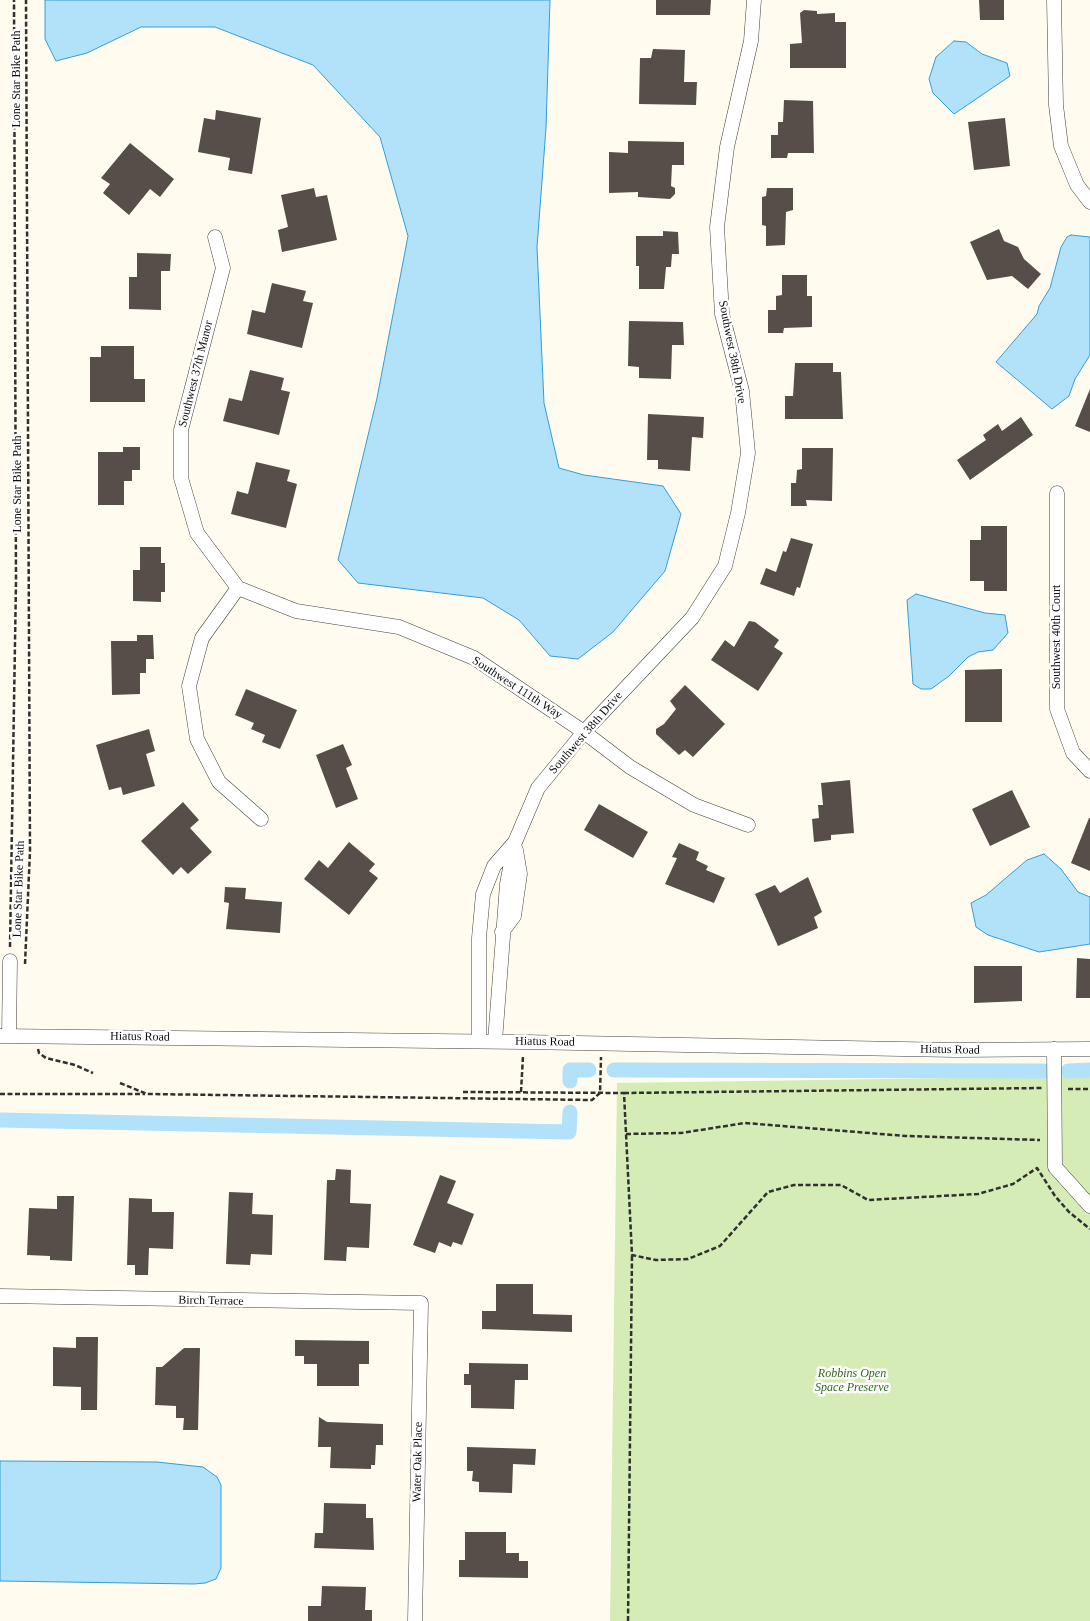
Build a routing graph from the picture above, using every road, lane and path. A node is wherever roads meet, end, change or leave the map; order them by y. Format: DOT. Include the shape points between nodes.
graph roads {
  1 [pos="14,0"];
  2 [pos="26,0"];
  3 [pos="754,0"];
  4 [pos="1054,0"];
  5 [pos="1090,202"];
  6 [pos="215,237"];
  7 [pos="1057,493"];
  8 [pos="238,588"];
  9 [pos="584,732"];
  10 [pos="1090,772"];
  11 [pos="261,819"];
  12 [pos="748,825"];
  13 [pos="515,842"];
  14 [pos="10,961"];
  15 [pos="25,968"];
  16 [pos="5,1036"];
  17 [pos="479,1041"];
  18 [pos="495,1041"];
  19 [pos="601,1043"];
  20 [pos="38,1045"];
  21 [pos="1054,1049"];
  22 [pos="1090,1049"];
  23 [pos="523,1054"];
  24 [pos="93,1073"];
  25 [pos="120,1082"];
  26 [pos="1055,1089"];
  27 [pos="1090,1089"];
  28 [pos="463,1092"];
  29 [pos="521,1092"];
  30 [pos="600,1093"];
  31 [pos="624,1093"];
  32 [pos="0,1094"];
  33 [pos="147,1094"];
  34 [pos="626,1134"];
  35 [pos="1055,1140"];
  36 [pos="1090,1206"];
  37 [pos="1090,1229"];
  38 [pos="632,1255"];
  39 [pos="0,1296"];
  40 [pos="422,1303"];
  41 [pos="415,1621"];
  42 [pos="628,1621"];
  1 -- 14 [label="path" via="16,582"];
  2 -- 15 [label="path, Lone Star Bike Path" via="30,850"];
  3 -- 9 [label="street, Southwest 38th Drive" via="751,41 727,147 717,227 722,314 742,391 748,453 738,513 725,566 692,618"];
  4 -- 5 [label="street" via="1056,105 1062,146 1077,185"];
  6 -- 8 [label="street, Southwest 37th Manor" via="223,268 181,430 181,478 197,533"];
  7 -- 10 [label="street, Southwest 40th Court" via="1057,709 1073,753"];
  8 -- 9 [label="street, Southwest 111th Way" via="296,611 399,627 474,658"];
  8 -- 11 [label="street" via="202,638 189,686 197,739 219,782"];
  9 -- 12 [label="street, Southwest 111th Way" via="630,767 694,805"];
  9 -- 13 [label="street, Southwest 38th Drive" via="538,788"];
  13 -- 17 [label="street, Southwest 38th Drive" via="494,866 483,894 479,938"];
  13 -- 18 [label="street, Southwest 38th Drive" via="502,932"];
  14 -- 16 [label="street"];
  16 -- 17 [label="street, Hiatus Road"];
  17 -- 18 [label="street, Hiatus Road"];
  18 -- 19 [label="street, Hiatus Road"];
  19 -- 21 [label="street, Hiatus Road"];
  19 -- 30 [label="path"];
  20 -- 24 [label="path" via="42,1056"];
  21 -- 22 [label="street, Hiatus Road"];
  21 -- 26 [label="street"];
  23 -- 29 [label="path"];
  25 -- 33 [label="path"];
  26 -- 27 [label="path"];
  26 -- 31 [label="path"];
  26 -- 35 [label="street"];
  28 -- 29 [label="path"];
  29 -- 30 [label="path"];
  30 -- 31 [label="path"];
  30 -- 33 [label="path" via="592,1100"];
  31 -- 34 [label="path"];
  32 -- 33 [label="path"];
  34 -- 35 [label="path" via="681,1133 745,1123 906,1136"];
  34 -- 38 [label="path"];
  35 -- 36 [label="street" via="1055,1166"];
  37 -- 38 [label="path" via="1064,1207 1037,1168 1013,1184 978,1194 868,1200 841,1185 794,1185 768,1192 720,1246 688,1259 656,1260"];
  38 -- 42 [label="path"];
  39 -- 40 [label="street, Birch Terrace"];
  40 -- 41 [label="street, Water Oak Place"];
}
